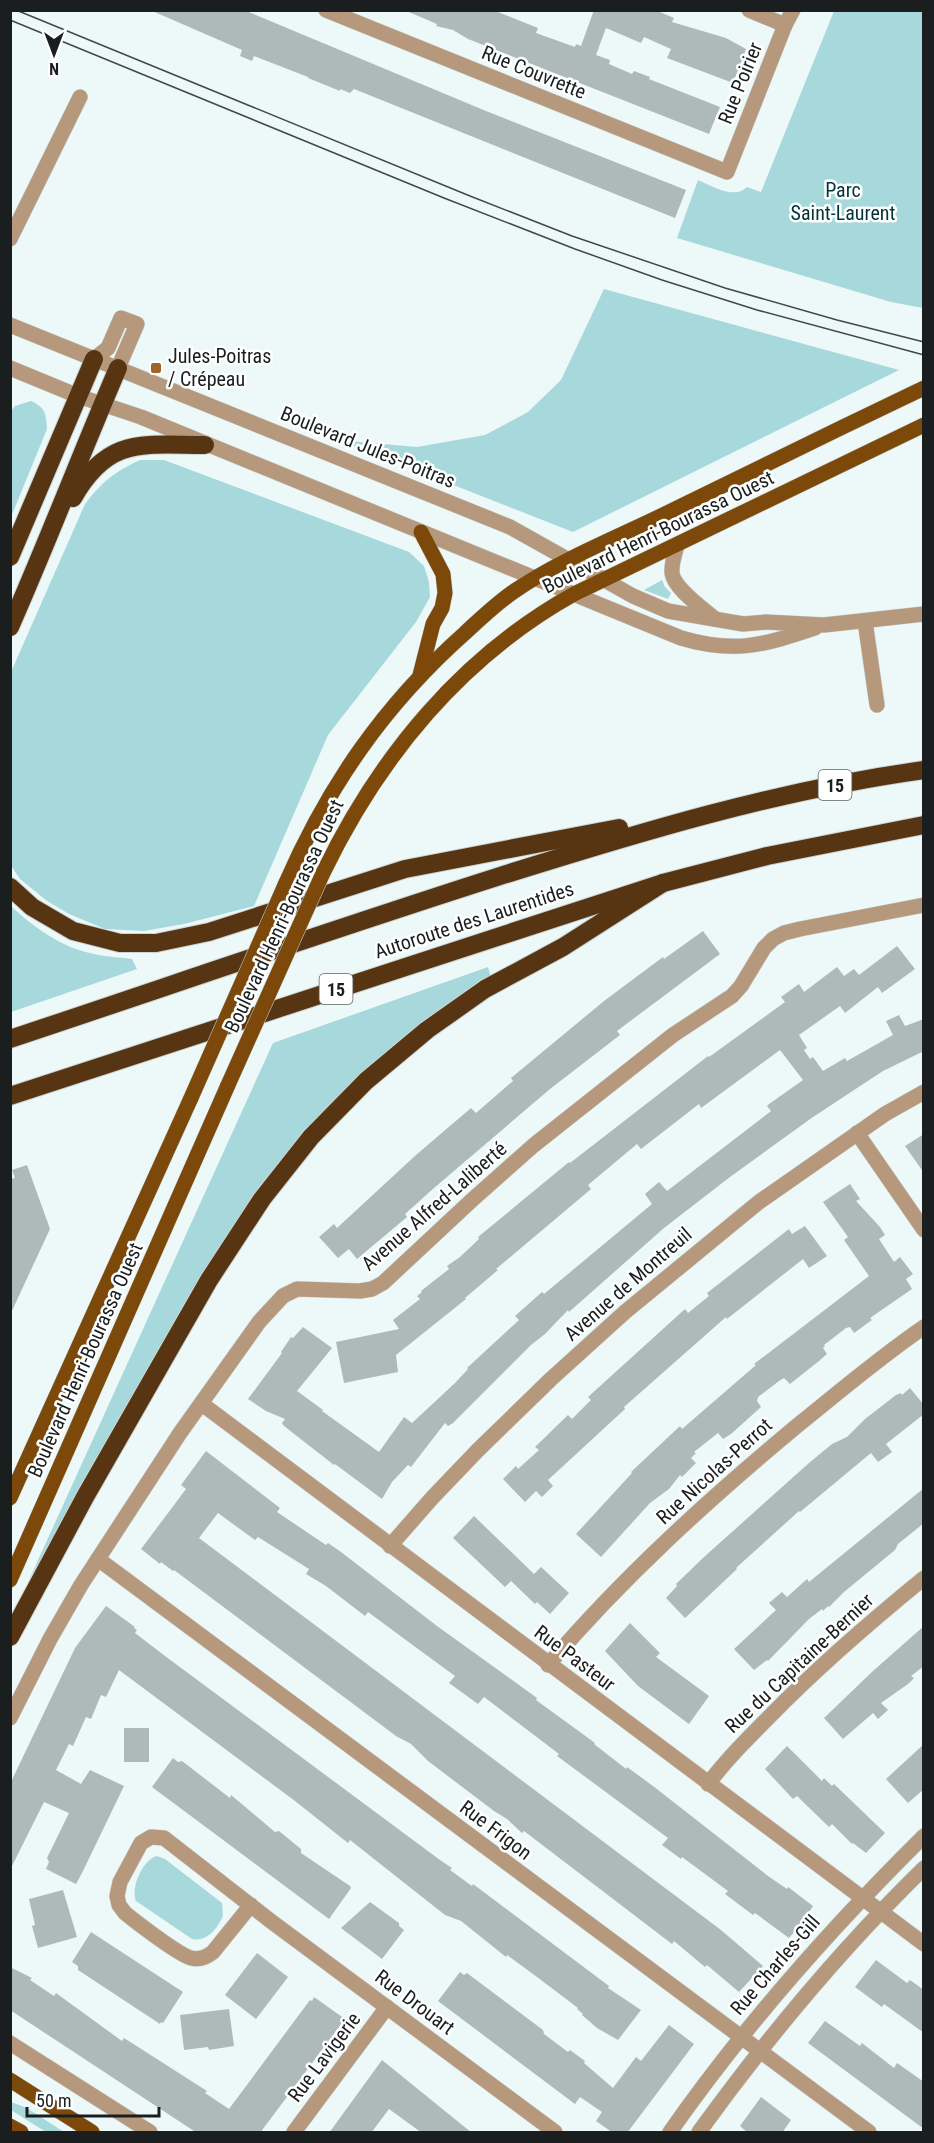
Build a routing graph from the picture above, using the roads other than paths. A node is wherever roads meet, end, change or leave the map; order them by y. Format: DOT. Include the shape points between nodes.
graph roads {
  1 [pos="326,10"];
  2 [pos="749,10"];
  3 [pos="793,10"];
  4 [pos="786,25"];
  5 [pos="80,97"];
  6 [pos="727,172"];
  7 [pos="10,239"];
  8 [pos="10,325"];
  9 [pos="94,359"];
  10 [pos="10,368"];
  11 [pos="118,368"];
  12 [pos="924,388"];
  13 [pos="78,396"];
  14 [pos="103,403"];
  15 [pos="924,425"];
  16 [pos="205,445"];
  17 [pos="421,532"];
  18 [pos="677,544"];
  19 [pos="46,547"];
  20 [pos="10,557"];
  21 [pos="570,560"];
  22 [pos="536,578"];
  23 [pos="604,580"];
  24 [pos="574,594"];
  25 [pos="924,614"];
  26 [pos="718,621"];
  27 [pos="865,621"];
  28 [pos="824,625"];
  29 [pos="10,627"];
  30 [pos="419,676"];
  31 [pos="878,705"];
  32 [pos="924,770"];
  33 [pos="748,804"];
  34 [pos="924,825"];
  35 [pos="663,883"];
  36 [pos="10,887"];
  37 [pos="924,905"];
  38 [pos="10,1039"];
  39 [pos="924,1092"];
  40 [pos="10,1096"];
  41 [pos="857,1133"];
  42 [pos="924,1230"];
  43 [pos="924,1327"];
  44 [pos="202,1404"];
  45 [pos="10,1498"];
  46 [pos="390,1546"];
  47 [pos="98,1559"];
  48 [pos="924,1578"];
  49 [pos="10,1580"];
  50 [pos="10,1637"];
  51 [pos="548,1665"];
  52 [pos="10,1718"];
  53 [pos="708,1784"];
  54 [pos="924,1836"];
  55 [pos="924,1868"];
  56 [pos="862,1899"];
  57 [pos="251,1905"];
  58 [pos="879,1912"];
  59 [pos="924,1944"];
  60 [pos="387,2007"];
  61 [pos="740,2038"];
  62 [pos="10,2043"];
  63 [pos="759,2051"];
  64 [pos="10,2080"];
  65 [pos="10,2126"];
  66 [pos="21,2133"];
  67 [pos="92,2133"];
  68 [pos="150,2133"];
  69 [pos="294,2133"];
  70 [pos="555,2133"];
  71 [pos="670,2133"];
  72 [pos="699,2133"];
  73 [pos="869,2133"];
  1 -- 6 [label="street, Rue Couvrette"];
  2 -- 4 [label="street"];
  3 -- 4 [label="street, Rue Poirier"];
  4 -- 6 [label="street, Rue Poirier"];
  5 -- 7 [label="street"];
  8 -- 9 [label="street, Boulevard Jules-Poitras"];
  9 -- 11 [label="street, Boulevard Jules-Poitras"];
  9 -- 11 [label="street" via="108,348 120,318 137,324"];
  9 -- 13 [label="highway"];
  10 -- 13 [label="street"];
  11 -- 14 [label="highway"];
  11 -- 21 [label="street, Boulevard Jules-Poitras" via="510,527"];
  12 -- 21 [label="main road, Boulevard Henri-Bourassa Ouest"];
  13 -- 14 [label="street"];
  13 -- 20 [label="highway"];
  14 -- 16 [label="street"];
  14 -- 19 [label="highway"];
  15 -- 18 [label="main road, Boulevard Henri-Bourassa Ouest"];
  16 -- 17 [label="street"];
  16 -- 19 [label="highway" via="130,447 108,456 87,475"];
  17 -- 22 [label="street"];
  17 -- 30 [label="main road" via="443,574 445,593"];
  18 -- 23 [label="main road, Boulevard Henri-Bourassa Ouest"];
  18 -- 26 [label="street" via="673,578"];
  19 -- 29 [label="highway"];
  21 -- 22 [label="main road, Boulevard Henri-Bourassa Ouest"];
  21 -- 23 [label="street, Boulevard Jules-Poitras"];
  22 -- 24 [label="street"];
  22 -- 30 [label="main road, Boulevard Henri-Bourassa Ouest" via="506,597"];
  23 -- 24 [label="main road, Boulevard Henri-Bourassa Ouest"];
  23 -- 26 [label="street, Boulevard Jules-Poitras" via="668,611"];
  24 -- 28 [label="street" via="681,638 708,645 770,643"];
  24 -- 49 [label="main road, Boulevard Henri-Bourassa Ouest, bridge" via="549,607 456,682 419,721 371,785 345,829"];
  25 -- 27 [label="street"];
  26 -- 28 [label="street, Boulevard Jules-Poitras"];
  27 -- 28 [label="street"];
  27 -- 31 [label="street"];
  30 -- 45 [label="main road, Boulevard Henri-Bourassa Ouest, bridge" via="347,767 303,844"];
  32 -- 33 [label="highway, Autoroute des Laurentides / 15"];
  33 -- 36 [label="highway" via="405,869 208,932 156,943 120,943 73,931 32,908"];
  33 -- 38 [label="highway, Autoroute des Laurentides / 15" via="441,895"];
  34 -- 35 [label="highway, Autoroute des Laurentides / 15" via="767,855"];
  35 -- 40 [label="highway, Autoroute des Laurentides / 15"];
  35 -- 50 [label="highway" via="440,1020 384,1063 311,1137 267,1192 209,1280"];
  37 -- 44 [label="street, Avenue Alfred-Laliberté" via="800,929 773,939 732,996 674,1035 542,1139 383,1283 360,1292 303,1288 284,1296 249,1335"];
  39 -- 41 [label="street, Avenue de Montreuil"];
  41 -- 42 [label="street"];
  41 -- 46 [label="street, Avenue de Montreuil" via="736,1220 625,1312 478,1450"];
  43 -- 51 [label="street, Rue Nicolas-Perrot" via="873,1364 713,1498"];
  44 -- 46 [label="street, Rue Pasteur"];
  44 -- 47 [label="street, Avenue Alfred-Laliberté"];
  46 -- 51 [label="street, Rue Pasteur"];
  47 -- 52 [label="street, Avenue Alfred-Laliberté" via="55,1630"];
  47 -- 61 [label="street, Rue Frigon"];
  48 -- 53 [label="street, Rue du Capitaine-Bernier" via="799,1687"];
  51 -- 53 [label="street, Rue Pasteur"];
  53 -- 56 [label="street, Rue Pasteur"];
  54 -- 56 [label="street, Rue Charles-Gill"];
  55 -- 58 [label="street"];
  56 -- 58 [label="street, Rue Pasteur"];
  56 -- 61 [label="street, Rue Charles-Gill"];
  57 -- 57 [label="street, Rue Drouart" via="160,1837 141,1843 117,1891 125,1913 183,1954 196,1958 213,1952"];
  57 -- 60 [label="street, Rue Drouart"];
  58 -- 59 [label="street, Rue Pasteur"];
  58 -- 63 [label="street"];
  60 -- 69 [label="street, Rue Lavigerie"];
  60 -- 70 [label="street, Rue Drouart"];
  61 -- 63 [label="street, Rue Frigon"];
  61 -- 71 [label="street, Rue Charles-Gill"];
  62 -- 68 [label="street"];
  63 -- 72 [label="street"];
  63 -- 73 [label="street, Rue Frigon"];
  64 -- 67 [label="main road"];
  65 -- 66 [label="main road"];
}
